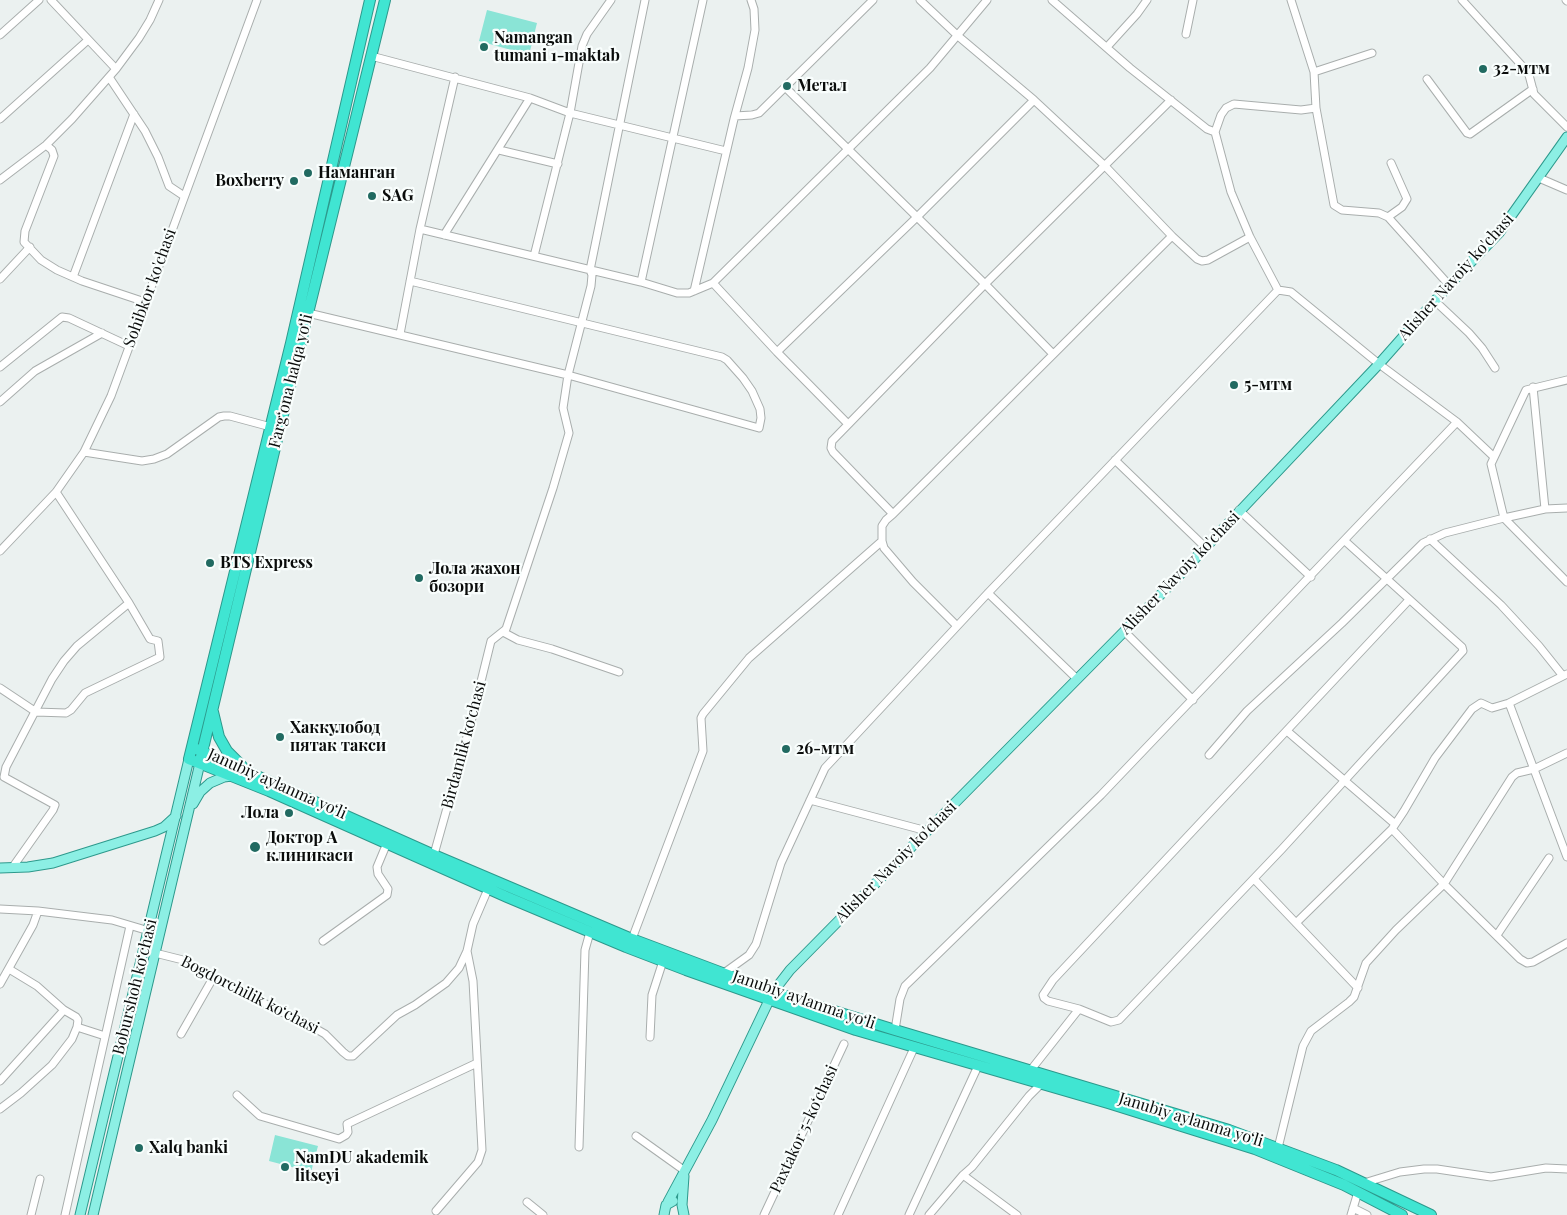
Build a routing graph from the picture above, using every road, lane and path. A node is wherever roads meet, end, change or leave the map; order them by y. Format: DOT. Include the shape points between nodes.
graph roads {
  1 [pos="39,0"];
  2 [pos="52,0"];
  3 [pos="159,0"];
  4 [pos="257,0"];
  5 [pos="370,0"];
  6 [pos="385,0"];
  7 [pos="611,0"];
  8 [pos="645,0"];
  9 [pos="703,0"];
  10 [pos="750,0"];
  11 [pos="873,0"];
  12 [pos="920,0"];
  13 [pos="987,0"];
  14 [pos="1052,0"];
  15 [pos="1147,0"];
  16 [pos="1193,0"];
  17 [pos="1291,0"];
  18 [pos="1462,0"];
  19 [pos="1186,34"];
  20 [pos="0,35"];
  21 [pos="958,36"];
  22 [pos="88,40"];
  23 [pos="1107,47"];
  24 [pos="1372,54"];
  25 [pos="371,56"];
  26 [pos="116,69"];
  27 [pos="1314,72"];
  28 [pos="109,77"];
  29 [pos="454,77"];
  30 [pos="1426,79"];
  31 [pos="786,88"];
  32 [pos="1533,89"];
  33 [pos="530,98"];
  34 [pos="1034,100"];
  35 [pos="1171,100"];
  36 [pos="1316,108"];
  37 [pos="570,113"];
  38 [pos="134,114"];
  39 [pos="735,116"];
  40 [pos="0,119"];
  41 [pos="620,125"];
  42 [pos="1567,127"];
  43 [pos="1215,132"];
  44 [pos="1567,137"];
  45 [pos="673,138"];
  46 [pos="46,145"];
  47 [pos="848,148"];
  48 [pos="499,150"];
  49 [pos="726,151"];
  50 [pos="1391,162"];
  51 [pos="558,164"];
  52 [pos="1105,166"];
  53 [pos="1539,178"];
  54 [pos="0,180"];
  55 [pos="1567,190"];
  56 [pos="184,196"];
  57 [pos="917,217"];
  58 [pos="1388,217"];
  59 [pos="420,229"];
  60 [pos="444,235"];
  61 [pos="1172,236"];
  62 [pos="1250,237"];
  63 [pos="30,247"];
  64 [pos="534,256"];
  65 [pos="590,270"];
  66 [pos="73,277"];
  67 [pos="0,279"];
  68 [pos="410,281"];
  69 [pos="641,282"];
  70 [pos="713,283"];
  71 [pos="985,284"];
  72 [pos="1449,285"];
  73 [pos="1278,290"];
  74 [pos="694,291"];
  75 [pos="1435,301"];
  76 [pos="145,302"];
  77 [pos="308,312"];
  78 [pos="583,323"];
  79 [pos="102,333"];
  80 [pos="400,334"];
  81 [pos="129,346"];
  82 [pos="777,352"];
  83 [pos="1053,354"];
  84 [pos="1379,364"];
  85 [pos="0,367"];
  86 [pos="1495,368"];
  87 [pos="568,375"];
  88 [pos="1567,380"];
  89 [pos="1533,387"];
  90 [pos="0,402"];
  91 [pos="1457,422"];
  92 [pos="848,424"];
  93 [pos="271,427"];
  94 [pos="84,452"];
  95 [pos="1494,457"];
  96 [pos="1115,460"];
  97 [pos="56,492"];
  98 [pos="1567,508"];
  99 [pos="1545,509"];
  100 [pos="1239,510"];
  101 [pos="893,514"];
  102 [pos="1504,518"];
  103 [pos="1430,538"];
  104 [pos="882,541"];
  105 [pos="1345,541"];
  106 [pos="1205,547"];
  107 [pos="0,551"];
  108 [pos="1311,576"];
  109 [pos="1386,578"];
  110 [pos="1567,582"];
  111 [pos="988,593"];
  112 [pos="1409,600"];
  113 [pos="129,603"];
  114 [pos="957,626"];
  115 [pos="1124,631"];
  116 [pos="502,632"];
  117 [pos="619,672"];
  118 [pos="1565,675"];
  119 [pos="1077,679"];
  120 [pos="0,688"];
  121 [pos="1193,700"];
  122 [pos="1510,703"];
  123 [pos="212,708"];
  124 [pos="36,712"];
  125 [pos="1286,731"];
  126 [pos="192,747"];
  127 [pos="203,751"];
  128 [pos="1567,753"];
  129 [pos="1209,755"];
  130 [pos="189,759"];
  131 [pos="200,763"];
  132 [pos="1534,769"];
  133 [pos="247,770"];
  134 [pos="232,776"];
  135 [pos="1344,781"];
  136 [pos="810,800"];
  137 [pos="188,814"];
  138 [pos="176,816"];
  139 [pos="1394,827"];
  140 [pos="927,830"];
  141 [pos="1564,837"];
  142 [pos="387,843"];
  143 [pos="1567,857"];
  144 [pos="1550,858"];
  145 [pos="433,859"];
  146 [pos="0,868"];
  147 [pos="12,868"];
  148 [pos="1254,879"];
  149 [pos="1444,884"];
  150 [pos="488,889"];
  151 [pos="0,909"];
  152 [pos="38,911"];
  153 [pos="1296,923"];
  154 [pos="130,926"];
  155 [pos="148,931"];
  156 [pos="590,932"];
  157 [pos="1497,935"];
  158 [pos="632,939"];
  159 [pos="323,941"];
  160 [pos="1567,943"];
  161 [pos="467,951"];
  162 [pos="155,953"];
  163 [pos="663,961"];
  164 [pos="10,969"];
  165 [pos="724,973"];
  166 [pos="213,978"];
  167 [pos="0,984"];
  168 [pos="1358,988"];
  169 [pos="771,996"];
  170 [pos="1079,1009"];
  171 [pos="64,1010"];
  172 [pos="76,1027"];
  173 [pos="895,1030"];
  174 [pos="181,1034"];
  175 [pos="105,1036"];
  176 [pos="650,1037"];
  177 [pos="844,1044"];
  178 [pos="914,1048"];
  179 [pos="477,1063"];
  180 [pos="978,1066"];
  181 [pos="1030,1071"];
  182 [pos="0,1081"];
  183 [pos="1040,1084"];
  184 [pos="237,1095"];
  185 [pos="0,1109"];
  186 [pos="636,1136"];
  187 [pos="579,1147"];
  188 [pos="1278,1148"];
  189 [pos="1567,1169"];
  190 [pos="685,1172"];
  191 [pos="963,1175"];
  192 [pos="40,1179"];
  193 [pos="1364,1184"];
  194 [pos="1358,1192"];
  195 [pos="527,1202"];
  196 [pos="668,1202"];
  197 [pos="436,1210"];
  198 [pos="685,1212"];
  199 [pos="1352,1212"];
  200 [pos="663,1214"];
  201 [pos="31,1215"];
  202 [pos="65,1215"];
  203 [pos="80,1215"];
  204 [pos="93,1215"];
  205 [pos="544,1215"];
  206 [pos="764,1215"];
  207 [pos="838,1215"];
  208 [pos="908,1215"];
  209 [pos="929,1215"];
  210 [pos="1017,1215"];
  211 [pos="1367,1215"];
  212 [pos="1402,1215"];
  213 [pos="1430,1215"];
  1 -- 20 [label="street"];
  2 -- 22 [label="street"];
  3 -- 26 [label="street" via="139,38"];
  4 -- 56 [label="street, Sohibkor ko'chasi"];
  5 -- 93 [label="highway, Farg‘ona halqa yo‘li"];
  6 -- 25 [label="highway, Farg‘ona halqa yo‘li"];
  7 -- 37 [label="street" via="582,46"];
  8 -- 41 [label="street, Birdamlik koʻchasi"];
  9 -- 45 [label="street"];
  10 -- 39 [label="street" via="755,30"];
  11 -- 31 [label="street"];
  12 -- 21 [label="street"];
  13 -- 21 [label="street"];
  14 -- 23 [label="street"];
  15 -- 23 [label="street"];
  16 -- 19 [label="street"];
  17 -- 27 [label="street"];
  18 -- 32 [label="street" via="1529,75"];
  21 -- 34 [label="street"];
  21 -- 47 [label="street"];
  22 -- 26 [label="street"];
  22 -- 40 [label="street"];
  23 -- 35 [label="street"];
  24 -- 27 [label="street"];
  25 -- 29 [label="street"];
  25 -- 77 [label="highway, Farg‘ona halqa yo‘li"];
  26 -- 28 [label="street"];
  27 -- 36 [label="street"];
  28 -- 38 [label="street"];
  28 -- 46 [label="street"];
  29 -- 33 [label="street"];
  29 -- 59 [label="street"];
  30 -- 32 [label="street" via="1470,134"];
  31 -- 39 [label="street" via="757,114"];
  31 -- 47 [label="street"];
  32 -- 42 [label="street" via="1537,98"];
  33 -- 37 [label="street"];
  33 -- 48 [label="street"];
  34 -- 52 [label="street"];
  34 -- 57 [label="street"];
  35 -- 43 [label="street"];
  35 -- 52 [label="street"];
  36 -- 43 [label="street" via="1301,110 1234,104 1221,115"];
  36 -- 58 [label="street" via="1334,205 1342,210"];
  37 -- 41 [label="street"];
  37 -- 51 [label="street"];
  38 -- 56 [label="street" via="169,186"];
  38 -- 66 [label="street"];
  39 -- 49 [label="street"];
  41 -- 45 [label="street"];
  41 -- 65 [label="street, Birdamlik koʻchasi"];
  43 -- 62 [label="street" via="1231,192"];
  44 -- 53 [label="main road, Alisher Navoiy ko'chasi"];
  45 -- 49 [label="street"];
  45 -- 69 [label="street"];
  46 -- 54 [label="street"];
  46 -- 63 [label="street" via="54,156 23,237"];
  47 -- 57 [label="street"];
  47 -- 70 [label="street"];
  48 -- 51 [label="street"];
  48 -- 60 [label="street"];
  49 -- 74 [label="street"];
  50 -- 58 [label="street" via="1407,198 1402,207"];
  51 -- 64 [label="street"];
  52 -- 61 [label="street"];
  52 -- 71 [label="street"];
  53 -- 55 [label="street"];
  53 -- 72 [label="main road, Alisher Navoiy ko'chasi" via="1499,233"];
  56 -- 76 [label="street, Sohibkor ko'chasi"];
  57 -- 71 [label="street"];
  57 -- 82 [label="street"];
  58 -- 72 [label="street"];
  59 -- 60 [label="street"];
  59 -- 68 [label="street"];
  60 -- 64 [label="street"];
  61 -- 62 [label="street" via="1202,261"];
  61 -- 83 [label="street"];
  62 -- 73 [label="street"];
  63 -- 66 [label="street" via="42,260"];
  63 -- 67 [label="street"];
  64 -- 65 [label="street"];
  65 -- 69 [label="street"];
  65 -- 78 [label="street, Birdamlik koʻchasi" via="592,280"];
  66 -- 76 [label="street"];
  68 -- 78 [label="street"];
  68 -- 80 [label="street"];
  69 -- 74 [label="street" via="682,294"];
  70 -- 74 [label="street"];
  70 -- 82 [label="street"];
  71 -- 83 [label="street"];
  71 -- 92 [label="street"];
  72 -- 75 [label="main road, Alisher Navoiy ko'chasi"];
  73 -- 84 [label="street" via="1290,292"];
  73 -- 96 [label="street"];
  75 -- 84 [label="main road, Alisher Navoiy ko'chasi"];
  75 -- 86 [label="street" via="1469,333"];
  76 -- 81 [label="street, Sohibkor ko'chasi"];
  77 -- 80 [label="street"];
  77 -- 123 [label="highway, Farg‘ona halqa yo‘li"];
  78 -- 87 [label="street, Birdamlik koʻchasi"];
  78 -- 87 [label="street" via="722,357 752,391 760,410 759,428"];
  79 -- 81 [label="street"];
  79 -- 85 [label="street" via="62,317"];
  79 -- 90 [label="street" via="35,371"];
  80 -- 87 [label="street"];
  81 -- 94 [label="street, Sohibkor ko'chasi" via="111,396"];
  82 -- 92 [label="street"];
  83 -- 101 [label="street"];
  84 -- 91 [label="street"];
  84 -- 100 [label="main road, Alisher Navoiy ko'chasi"];
  87 -- 116 [label="street, Birdamlik koʻchasi" via="564,413 569,433 506,629"];
  88 -- 89 [label="street"];
  89 -- 95 [label="street" via="1526,390"];
  89 -- 99 [label="street"];
  91 -- 95 [label="street"];
  91 -- 105 [label="street"];
  92 -- 101 [label="street" via="832,441 831,448"];
  93 -- 94 [label="street" via="224,416 154,459 137,460"];
  93 -- 126 [label="highway, Farg‘ona halqa yo‘li"];
  94 -- 97 [label="street, Sohibkor ko'chasi"];
  95 -- 102 [label="street" via="1491,464"];
  96 -- 106 [label="street"];
  96 -- 111 [label="street"];
  97 -- 107 [label="street, Sohibkor ko'chasi"];
  97 -- 113 [label="street"];
  98 -- 99 [label="street"];
  99 -- 102 [label="street"];
  100 -- 106 [label="main road, Alisher Navoiy ko'chasi"];
  100 -- 108 [label="street"];
  101 -- 104 [label="street" via="882,526"];
  102 -- 103 [label="street"];
  102 -- 110 [label="street"];
  103 -- 109 [label="street"];
  103 -- 118 [label="street" via="1501,605"];
  104 -- 114 [label="street" via="884,548 913,582"];
  104 -- 158 [label="street" via="749,658 703,714 700,722 703,751"];
  105 -- 108 [label="street"];
  105 -- 109 [label="street"];
  106 -- 115 [label="main road, Alisher Navoiy ko'chasi"];
  108 -- 121 [label="street"];
  109 -- 112 [label="street"];
  109 -- 129 [label="street" via="1247,711"];
  111 -- 114 [label="street"];
  111 -- 119 [label="street"];
  112 -- 125 [label="street"];
  112 -- 135 [label="street" via="1462,647 1463,652"];
  113 -- 124 [label="street" via="77,646 52,679"];
  113 -- 124 [label="street" via="150,639 158,641 160,657 85,693 71,710"];
  114 -- 136 [label="street" via="824,768"];
  115 -- 119 [label="main road, Alisher Navoiy ko'chasi"];
  115 -- 121 [label="street"];
  116 -- 117 [label="street"];
  116 -- 145 [label="street, Birdamlik koʻchasi" via="491,641"];
  118 -- 122 [label="street"];
  119 -- 140 [label="main road, Alisher Navoiy ko'chasi"];
  120 -- 124 [label="street"];
  121 -- 173 [label="street" via="1101,795 905,986"];
  122 -- 132 [label="street"];
  122 -- 139 [label="street" via="1492,708 1481,703 1472,709 1435,758"];
  123 -- 127 [label="highway, Farg‘ona halqa yo‘li"];
  123 -- 133 [label="highway" via="219,737 227,751"];
  124 -- 147 [label="street" via="3,775 55,806"];
  125 -- 135 [label="street"];
  125 -- 170 [label="street" via="1053,980 1043,995 1048,1001"];
  126 -- 127 [label="highway, Janubiy aylanma yoʻli"];
  126 -- 130 [label="highway, Farg‘ona halqa yo‘li"];
  127 -- 131 [label="highway, Farg‘ona halqa yo‘li"];
  127 -- 133 [label="highway, Janubiy aylanma yoʻli"];
  128 -- 132 [label="street"];
  130 -- 131 [label="highway, Janubiy aylanma yoʻli"];
  130 -- 138 [label="main road, Boburshoh koʻchasi"];
  131 -- 134 [label="highway, Janubiy aylanma yoʻli"];
  131 -- 137 [label="main road"];
  132 -- 141 [label="street"];
  132 -- 149 [label="street" via="1517,773 1508,782"];
  133 -- 145 [label="highway, Janubiy aylanma yoʻli"];
  134 -- 137 [label="main road" via="216,779 204,788"];
  134 -- 142 [label="highway, Janubiy aylanma yoʻli"];
  135 -- 139 [label="street"];
  135 -- 148 [label="street"];
  136 -- 140 [label="street"];
  136 -- 165 [label="street" via="782,864 756,944 749,955"];
  137 -- 162 [label="main road"];
  138 -- 147 [label="main road" via="155,831 53,863"];
  138 -- 155 [label="main road, Boburshoh koʻchasi"];
  139 -- 149 [label="street"];
  139 -- 153 [label="street"];
  140 -- 169 [label="main road, Alisher Navoiy ko'chasi" via="790,970"];
  141 -- 143 [label="street"];
  142 -- 145 [label="highway, Janubiy aylanma yoʻli"];
  142 -- 159 [label="street" via="377,867 388,895"];
  144 -- 157 [label="street"];
  145 -- 150 [label="highway, Janubiy aylanma yoʻli"];
  145 -- 158 [label="highway, Janubiy aylanma yoʻli"];
  146 -- 147 [label="main road"];
  148 -- 153 [label="street"];
  148 -- 170 [label="street" via="1120,1020 1111,1022"];
  149 -- 157 [label="street"];
  149 -- 168 [label="street" via="1371,957 1362,971"];
  150 -- 156 [label="highway, Janubiy aylanma yoʻli"];
  150 -- 161 [label="street, Bogdorchilik koʻchasi" via="473,924"];
  151 -- 152 [label="street"];
  152 -- 154 [label="street" via="112,920"];
  152 -- 164 [label="street"];
  153 -- 168 [label="street"];
  154 -- 155 [label="street"];
  154 -- 175 [label="street"];
  155 -- 203 [label="main road, Boburshoh koʻchasi"];
  156 -- 163 [label="highway, Janubiy aylanma yoʻli"];
  156 -- 187 [label="street" via="585,950"];
  157 -- 160 [label="street" via="1527,963"];
  158 -- 165 [label="highway, Janubiy aylanma yoʻli"];
  161 -- 166 [label="street, Bogdorchilik koʻchasi" via="459,968 446,983 397,1015 352,1056 348,1056 325,1034 302,1021"];
  161 -- 179 [label="street" via="473,981"];
  162 -- 166 [label="street, Bogdorchilik koʻchasi" via="183,960"];
  162 -- 204 [label="main road"];
  163 -- 169 [label="highway, Janubiy aylanma yoʻli"];
  163 -- 176 [label="street" via="652,996"];
  164 -- 167 [label="street"];
  164 -- 171 [label="street" via="38,986"];
  165 -- 169 [label="highway, Janubiy aylanma yoʻli"];
  166 -- 174 [label="street"];
  168 -- 188 [label="street" via="1349,1002 1311,1031 1303,1046"];
  169 -- 173 [label="highway, Janubiy aylanma yoʻli"];
  169 -- 178 [label="highway, Janubiy aylanma yoʻli"];
  169 -- 190 [label="main road, Alisher Navoiy ko'chasi"];
  170 -- 181 [label="street"];
  171 -- 172 [label="street" via="77,1018"];
  171 -- 182 [label="street"];
  172 -- 175 [label="street"];
  172 -- 185 [label="street" via="72,1039 52,1065"];
  173 -- 181 [label="highway, Janubiy aylanma yoʻli"];
  175 -- 202 [label="street"];
  177 -- 206 [label="street, Paxtakor 5-koʻchasi"];
  178 -- 180 [label="highway, Janubiy aylanma yoʻli"];
  178 -- 207 [label="street"];
  179 -- 184 [label="street" via="346,1124 348,1132 339,1139 260,1116"];
  179 -- 197 [label="street" via="482,1154"];
  180 -- 183 [label="highway, Janubiy aylanma yoʻli"];
  180 -- 208 [label="street"];
  181 -- 188 [label="highway, Janubiy aylanma yoʻli" via="1229,1130"];
  183 -- 191 [label="street"];
  183 -- 194 [label="highway, Janubiy aylanma yoʻli" via="1254,1149"];
  186 -- 190 [label="street"];
  188 -- 193 [label="highway, Janubiy aylanma yoʻli"];
  189 -- 193 [label="street" via="1546,1168 1491,1177 1424,1169 1400,1172"];
  190 -- 196 [label="main road, Alisher Navoiy ko'chasi"];
  190 -- 198 [label="main road"];
  191 -- 209 [label="street"];
  191 -- 210 [label="street"];
  192 -- 201 [label="street"];
  193 -- 213 [label="highway, Janubiy aylanma yoʻli"];
  194 -- 199 [label="street"];
  194 -- 212 [label="highway, Janubiy aylanma yoʻli"];
  195 -- 205 [label="street"];
  196 -- 198 [label="main road" via="676,1201"];
  196 -- 200 [label="main road, Alisher Navoiy ko'chasi"];
  199 -- 211 [label="street"];
}
